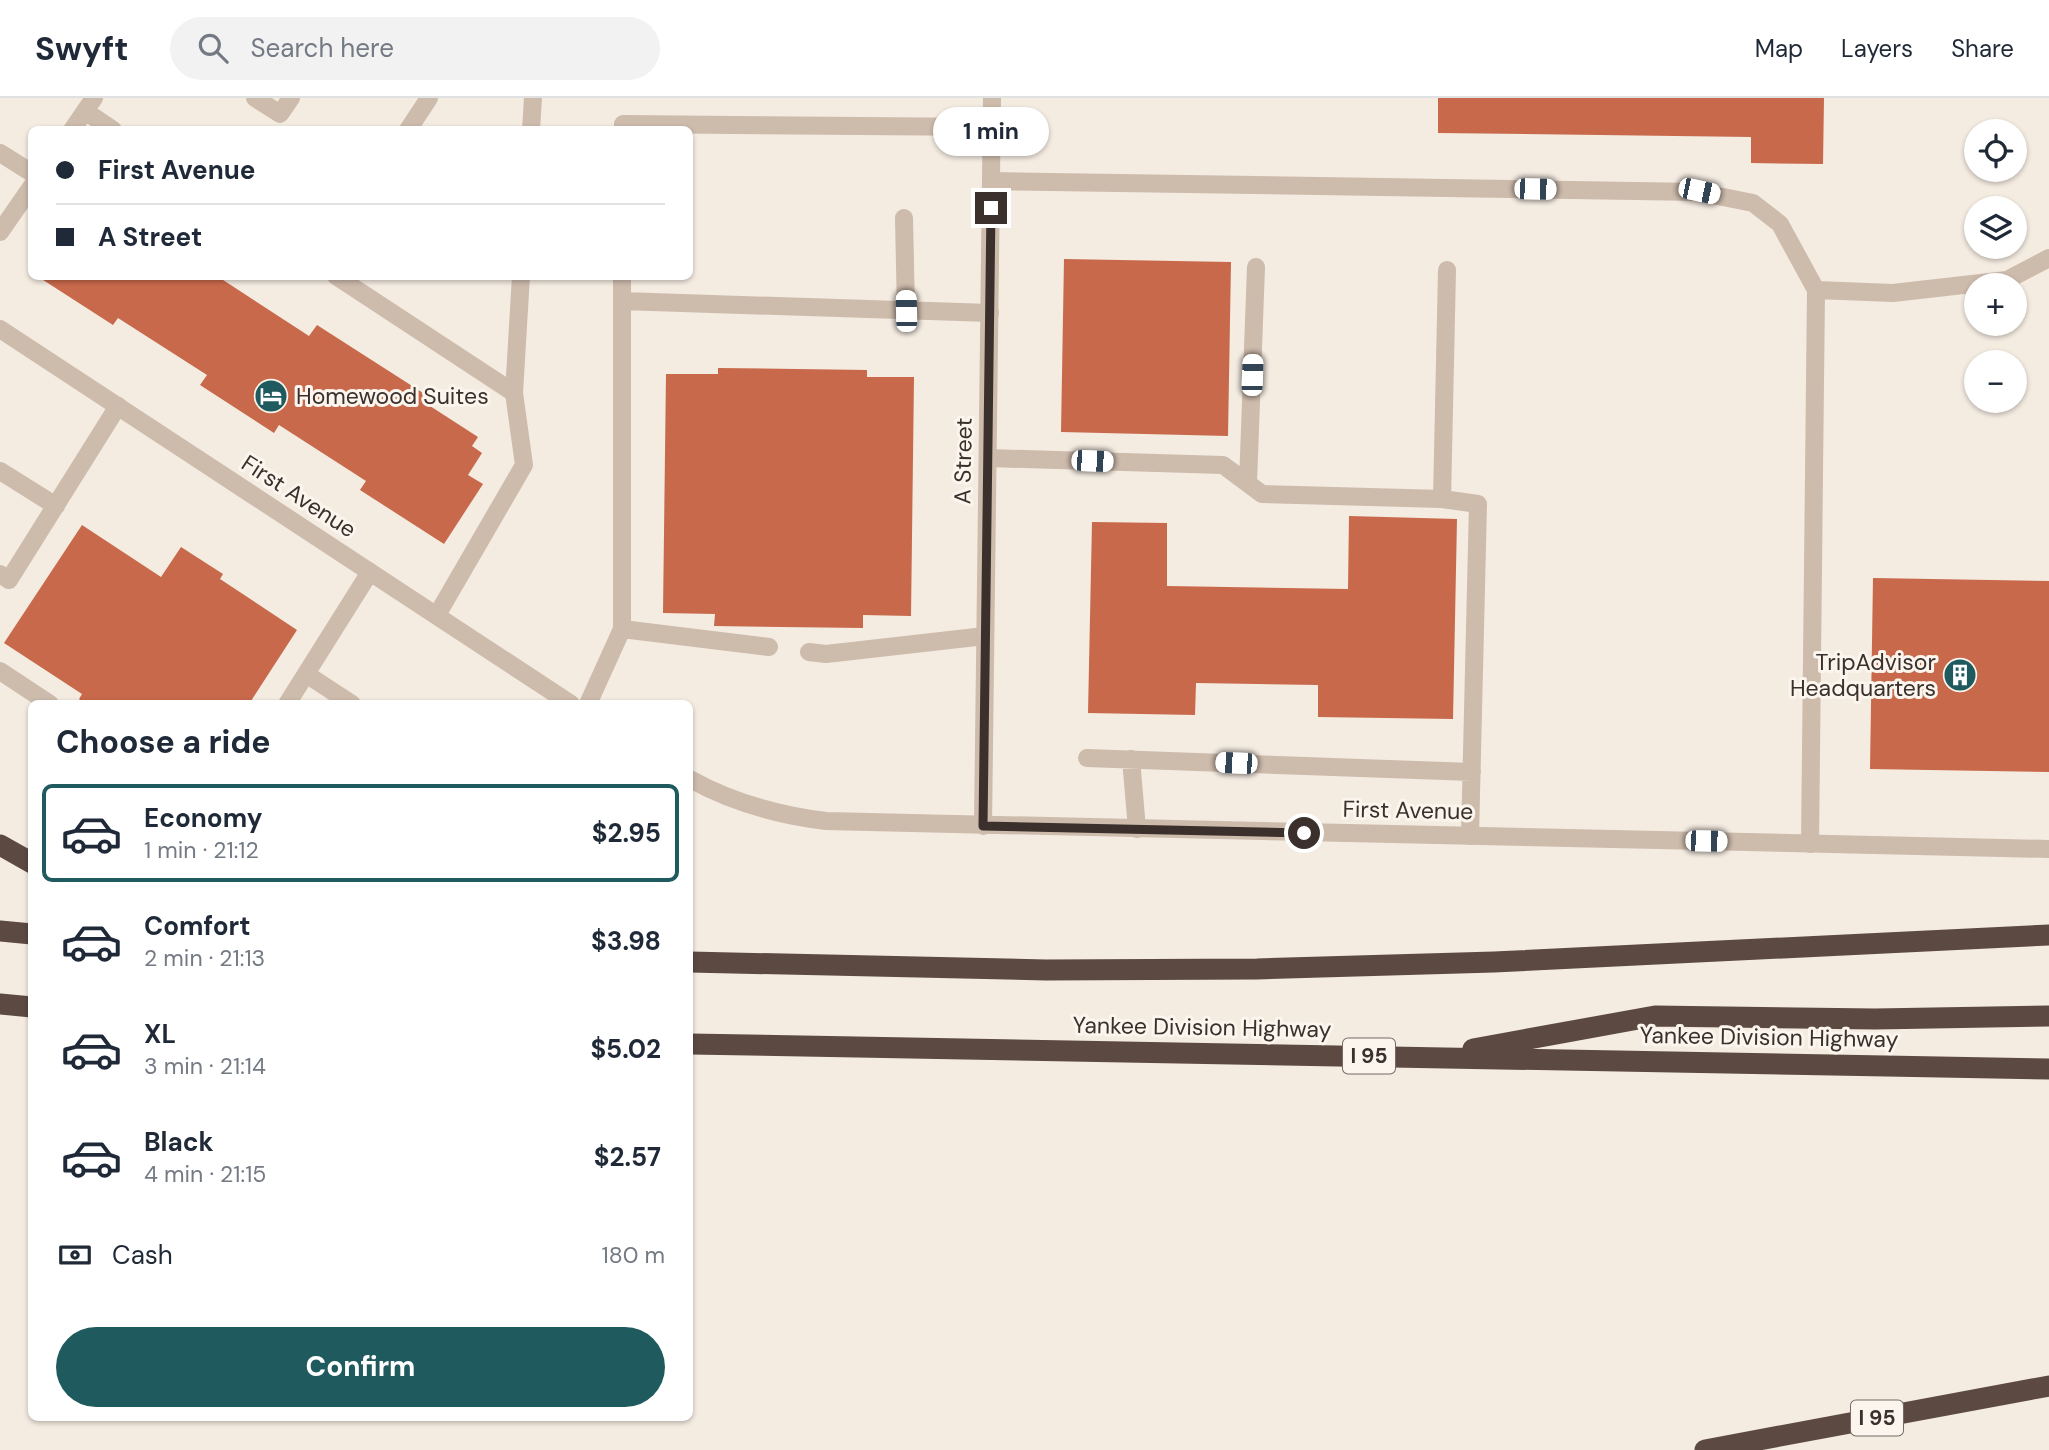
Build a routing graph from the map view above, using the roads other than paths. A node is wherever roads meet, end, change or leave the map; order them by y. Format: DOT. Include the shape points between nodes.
graph roads {
  1 [pos="255,98"];
  2 [pos="291,98"];
  3 [pos="429,98"];
  4 [pos="533,98"];
  5 [pos="992,98"];
  6 [pos="90,105"];
  7 [pos="75,126"];
  8 [pos="109,126"];
  9 [pos="411,126"];
  10 [pos="531,126"];
  11 [pos="623,126"];
  12 [pos="992,127"];
  13 [pos="0,153"];
  14 [pos="28,170"];
  15 [pos="991,181"];
  16 [pos="28,192"];
  17 [pos="904,218"];
  18 [pos="0,232"];
  19 [pos="2049,258"];
  20 [pos="1256,267"];
  21 [pos="1447,270"];
  22 [pos="342,280"];
  23 [pos="522,280"];
  24 [pos="622,280"];
  25 [pos="1816,290"];
  26 [pos="622,301"];
  27 [pos="906,311"];
  28 [pos="990,313"];
  29 [pos="0,329"];
  30 [pos="514,393"];
  31 [pos="118,406"];
  32 [pos="988,458"];
  33 [pos="0,471"];
  34 [pos="1248,483"];
  35 [pos="1442,499"];
  36 [pos="56,506"];
  37 [pos="370,572"];
  38 [pos="3,583"];
  39 [pos="437,615"];
  40 [pos="622,629"];
  41 [pos="985,636"];
  42 [pos="769,647"];
  43 [pos="809,652"];
  44 [pos="0,671"];
  45 [pos="306,674"];
  46 [pos="44,700"];
  47 [pos="290,700"];
  48 [pos="346,700"];
  49 [pos="565,700"];
  50 [pos="591,700"];
  51 [pos="1087,758"];
  52 [pos="1131,759"];
  53 [pos="1472,772"];
  54 [pos="693,780"];
  55 [pos="983,826"];
  56 [pos="1138,829"];
  57 [pos="1470,836"];
  58 [pos="1810,844"];
  59 [pos="0,845"];
  60 [pos="2049,849"];
  61 [pos="28,861"];
  62 [pos="0,931"];
  63 [pos="28,934"];
  64 [pos="2049,935"];
  65 [pos="693,962"];
  66 [pos="0,1004"];
  67 [pos="28,1007"];
  68 [pos="2049,1016"];
  69 [pos="693,1044"];
  70 [pos="1426,1057"];
  71 [pos="2049,1069"];
  72 [pos="2049,1386"];
  73 [pos="1705,1450"];
  1 -- 2 [label="street" via="280,114"];
  3 -- 9 [label="street"];
  4 -- 10 [label="street"];
  5 -- 12 [label="street, A Street"];
  6 -- 7 [label="street"];
  6 -- 8 [label="street"];
  11 -- 12 [label="street"];
  12 -- 15 [label="street, A Street"];
  13 -- 14 [label="street"];
  15 -- 25 [label="street" via="1699,191 1753,203 1780,224"];
  15 -- 28 [label="street, A Street"];
  16 -- 18 [label="street"];
  17 -- 27 [label="street"];
  19 -- 25 [label="street" via="2007,280 1893,293"];
  20 -- 34 [label="street"];
  21 -- 35 [label="street"];
  22 -- 30 [label="street"];
  23 -- 30 [label="street"];
  24 -- 26 [label="street"];
  25 -- 58 [label="street"];
  26 -- 27 [label="street"];
  26 -- 40 [label="street"];
  27 -- 28 [label="street"];
  28 -- 32 [label="street, A Street"];
  29 -- 31 [label="street, First Avenue"];
  30 -- 39 [label="street" via="524,465"];
  31 -- 36 [label="street"];
  31 -- 37 [label="street, First Avenue"];
  32 -- 34 [label="street" via="1223,465"];
  32 -- 41 [label="street, A Street"];
  33 -- 36 [label="street"];
  34 -- 35 [label="street" via="1262,494"];
  35 -- 53 [label="street" via="1478,504"];
  36 -- 38 [label="street"];
  37 -- 39 [label="street, First Avenue"];
  37 -- 45 [label="street"];
  39 -- 49 [label="street, First Avenue"];
  40 -- 42 [label="street"];
  40 -- 50 [label="street"];
  41 -- 43 [label="street" via="826,654"];
  41 -- 55 [label="street, A Street"];
  44 -- 46 [label="street"];
  45 -- 47 [label="street"];
  45 -- 48 [label="street"];
  51 -- 52 [label="street"];
  52 -- 53 [label="street"];
  52 -- 56 [label="street"];
  53 -- 57 [label="street"];
  54 -- 55 [label="street, First Avenue" via="750,806 800,818"];
  55 -- 56 [label="street, First Avenue"];
  56 -- 57 [label="street, First Avenue"];
  57 -- 58 [label="street, First Avenue"];
  58 -- 60 [label="street, First Avenue"];
  59 -- 61 [label="highway"];
  62 -- 63 [label="highway"];
  64 -- 65 [label="highway" via="1257,969 1046,970"];
  66 -- 67 [label="highway"];
  68 -- 70 [label="highway" via="1656,1016"];
  69 -- 70 [label="highway, Yankee Division Highway / I 95"];
  70 -- 71 [label="highway, Yankee Division Highway / I 95"];
  72 -- 73 [label="highway, I 95"];
}
